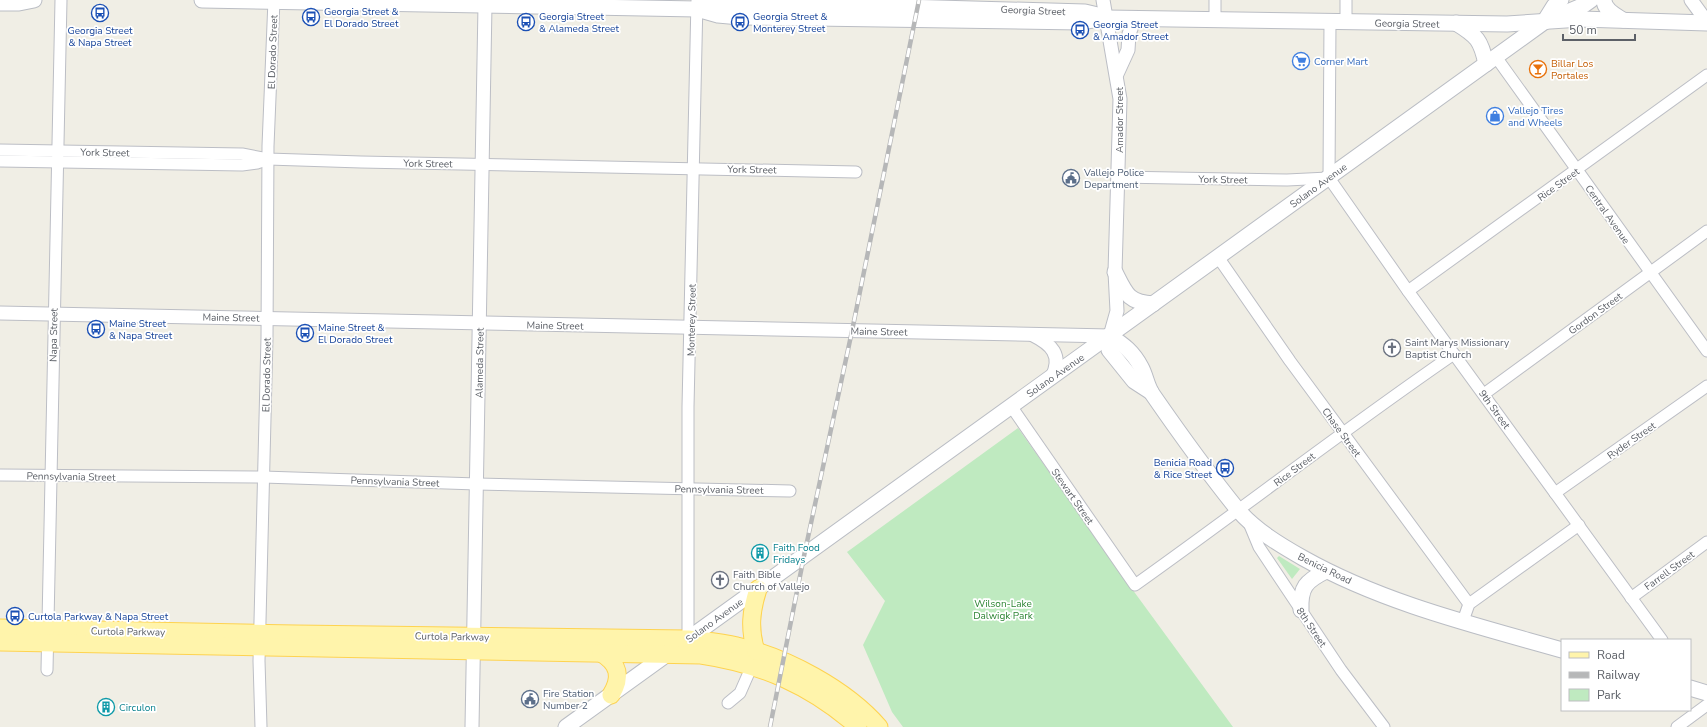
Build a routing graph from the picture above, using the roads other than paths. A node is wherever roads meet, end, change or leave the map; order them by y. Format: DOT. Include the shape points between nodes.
graph roads {
  1 [pos="34,0"];
  2 [pos="61,0"];
  3 [pos="202,0"];
  4 [pos="1103,0"];
  5 [pos="1215,0"];
  6 [pos="1346,0"];
  7 [pos="1561,0"];
  8 [pos="1591,0"];
  9 [pos="1604,0"];
  10 [pos="1691,0"];
  11 [pos="274,1"];
  12 [pos="0,3"];
  13 [pos="485,3"];
  14 [pos="697,5"];
  15 [pos="1106,18"];
  16 [pos="1134,18"];
  17 [pos="1215,19"];
  18 [pos="1623,20"];
  19 [pos="1330,21"];
  20 [pos="1346,22"];
  21 [pos="1544,22"];
  22 [pos="1456,23"];
  23 [pos="1707,23"];
  24 [pos="1491,60"];
  25 [pos="1117,74"];
  26 [pos="1707,75"];
  27 [pos="0,150"];
  28 [pos="58,156"];
  29 [pos="268,159"];
  30 [pos="0,160"];
  31 [pos="482,165"];
  32 [pos="694,168"];
  33 [pos="1577,170"];
  34 [pos="856,172"];
  35 [pos="1118,178"];
  36 [pos="1329,178"];
  37 [pos="1707,232"];
  38 [pos="1218,257"];
  39 [pos="1115,272"];
  40 [pos="1650,273"];
  41 [pos="1408,292"];
  42 [pos="1154,304"];
  43 [pos="0,313"];
  44 [pos="54,314"];
  45 [pos="266,318"];
  46 [pos="479,324"];
  47 [pos="690,328"];
  48 [pos="1032,334"];
  49 [pos="1110,336"];
  50 [pos="1707,351"];
  51 [pos="1454,354"];
  52 [pos="1052,377"];
  53 [pos="1707,386"];
  54 [pos="1484,394"];
  55 [pos="1011,406"];
  56 [pos="1342,433"];
  57 [pos="0,475"];
  58 [pos="51,476"];
  59 [pos="263,477"];
  60 [pos="477,484"];
  61 [pos="689,489"];
  62 [pos="790,491"];
  63 [pos="1555,493"];
  64 [pos="1239,511"];
  65 [pos="1249,522"];
  66 [pos="1579,525"];
  67 [pos="1707,542"];
  68 [pos="1326,571"];
  69 [pos="1135,585"];
  70 [pos="758,589"];
  71 [pos="1631,598"];
  72 [pos="1469,604"];
  73 [pos="1301,610"];
  74 [pos="1464,621"];
  75 [pos="0,628"];
  76 [pos="48,636"];
  77 [pos="688,639"];
  78 [pos="1661,639"];
  79 [pos="260,640"];
  80 [pos="0,642"];
  81 [pos="474,644"];
  82 [pos="1561,650"];
  83 [pos="601,653"];
  84 [pos="668,653"];
  85 [pos="755,658"];
  86 [pos="47,670"];
  87 [pos="1691,688"];
  88 [pos="1707,693"];
  89 [pos="611,695"];
  90 [pos="728,703"];
  91 [pos="1707,705"];
  92 [pos="572,726"];
  93 [pos="260,727"];
  94 [pos="472,727"];
  95 [pos="858,727"];
  96 [pos="879,727"];
  97 [pos="1384,727"];
  98 [pos="1677,727"];
  1 -- 12 [label="main road"];
  2 -- 28 [label="street, Napa Street"];
  3 -- 11 [label="main road, Georgia Street"];
  4 -- 15 [label="street, Amador Street"];
  5 -- 17 [label="street"];
  6 -- 20 [label="street"];
  7 -- 21 [label="main road, Solano Avenue"];
  8 -- 21 [label="main road, Solano Avenue"];
  9 -- 18 [label="main road" via="1608,10"];
  10 -- 23 [label="street"];
  11 -- 13 [label="main road, Georgia Street"];
  11 -- 29 [label="street, El Dorado Street"];
  13 -- 14 [label="main road, Georgia Street"];
  13 -- 31 [label="street, Alameda Street"];
  14 -- 15 [label="main road, Georgia Street" via="718,15 740,17 1080,22"];
  14 -- 32 [label="street, Monterey Street"];
  15 -- 16 [label="main road, Georgia Street"];
  15 -- 25 [label="street, Amador Street"];
  16 -- 17 [label="main road, Georgia Street"];
  16 -- 25 [label="street" via="1128,50"];
  17 -- 19 [label="main road, Georgia Street"];
  18 -- 21 [label="main road, Georgia Street" via="1581,19"];
  18 -- 23 [label="main road, Georgia Street"];
  19 -- 20 [label="main road, Georgia Street"];
  19 -- 36 [label="street"];
  20 -- 22 [label="main road, Georgia Street"];
  21 -- 22 [label="main road, Georgia Street"];
  21 -- 24 [label="main road, Solano Avenue"];
  22 -- 24 [label="main road" via="1471,32"];
  24 -- 33 [label="street, Central Avenue"];
  24 -- 36 [label="main road, Solano Avenue"];
  25 -- 35 [label="street, Amador Street" via="1120,99"];
  26 -- 33 [label="street, Rice Street"];
  27 -- 28 [label="street, York Street"];
  28 -- 29 [label="street, York Street" via="242,154"];
  28 -- 30 [label="street"];
  28 -- 44 [label="street, Napa Street"];
  29 -- 31 [label="street, York Street"];
  29 -- 45 [label="street, El Dorado Street"];
  31 -- 32 [label="street, York Street"];
  31 -- 46 [label="street, Alameda Street"];
  32 -- 34 [label="street, York Street"];
  32 -- 47 [label="street, Monterey Street"];
  33 -- 40 [label="street, Central Avenue"];
  33 -- 41 [label="street, Rice Street"];
  35 -- 36 [label="street, York Street"];
  35 -- 39 [label="street, Amador Street"];
  36 -- 38 [label="main road, Solano Avenue"];
  36 -- 41 [label="street, 9th Street"];
  37 -- 40 [label="street, Gordon Street"];
  38 -- 42 [label="main road, Solano Avenue"];
  38 -- 56 [label="street, Chase Street"];
  39 -- 42 [label="main road" via="1132,299"];
  39 -- 49 [label="street, Amador Street" via="1116,311"];
  40 -- 50 [label="street, Central Avenue"];
  40 -- 54 [label="street, Gordon Street"];
  41 -- 51 [label="street, 9th Street"];
  42 -- 49 [label="main road, Solano Avenue"];
  43 -- 44 [label="street, Maine Street"];
  44 -- 45 [label="street, Maine Street"];
  44 -- 58 [label="street, Napa Street"];
  45 -- 46 [label="street, Maine Street"];
  45 -- 59 [label="street, El Dorado Street"];
  46 -- 47 [label="street, Maine Street"];
  46 -- 60 [label="street, Alameda Street"];
  47 -- 48 [label="street, Maine Street"];
  47 -- 61 [label="street, Monterey Street"];
  48 -- 49 [label="street, Maine Street"];
  48 -- 52 [label="street" via="1045,341 1053,350 1055,368"];
  49 -- 52 [label="main road, Solano Avenue"];
  49 -- 64 [label="main road, Benicia Road" via="1128,348 1141,368 1151,392 1191,450"];
  51 -- 54 [label="street, 9th Street"];
  51 -- 56 [label="street, Rice Street"];
  52 -- 55 [label="main road, Solano Avenue"];
  53 -- 63 [label="street, Ryder Street"];
  54 -- 63 [label="street, 9th Street"];
  55 -- 69 [label="street, Stewart Street"];
  55 -- 70 [label="main road, Solano Avenue"];
  56 -- 64 [label="street, Rice Street"];
  56 -- 72 [label="street, Chase Street"];
  57 -- 58 [label="street, Pennsylvania Street"];
  58 -- 59 [label="street, Pennsylvania Street"];
  58 -- 76 [label="street, Napa Street"];
  59 -- 60 [label="street, Pennsylvania Street"];
  59 -- 79 [label="street, El Dorado Street"];
  60 -- 61 [label="street, Pennsylvania Street"];
  60 -- 81 [label="street, Alameda Street"];
  61 -- 62 [label="street, Pennsylvania Street"];
  61 -- 77 [label="street, Monterey Street"];
  63 -- 66 [label="street, 9th Street"];
  64 -- 65 [label="main road, Benicia Road"];
  64 -- 69 [label="street, Rice Street"];
  65 -- 68 [label="main road, Benicia Road" via="1283,547"];
  65 -- 73 [label="street, 8th Street" via="1259,547"];
  66 -- 71 [label="street, 9th Street"];
  66 -- 72 [label="street"];
  67 -- 71 [label="street, Farrell Street"];
  68 -- 73 [label="main road" via="1312,578 1304,587 1300,596"];
  68 -- 74 [label="main road, Benicia Road" via="1403,603"];
  70 -- 77 [label="main road, Solano Avenue"];
  70 -- 85 [label="main road" via="751,622"];
  71 -- 78 [label="street, 9th Street"];
  72 -- 74 [label="street"];
  73 -- 97 [label="street, 8th Street" via="1341,670"];
  74 -- 82 [label="main road, Benicia Road"];
  75 -- 76 [label="main road, Curtola Parkway"];
  76 -- 79 [label="main road, Curtola Parkway"];
  76 -- 80 [label="main road, Curtola Parkway"];
  76 -- 86 [label="street, Napa Street"];
  77 -- 81 [label="main road, Curtola Parkway"];
  77 -- 84 [label="main road, Solano Avenue"];
  77 -- 85 [label="main road, Curtola Parkway" via="718,642"];
  79 -- 81 [label="main road, Curtola Parkway"];
  79 -- 93 [label="street, El Dorado Street"];
  81 -- 83 [label="main road, Curtola Parkway"];
  81 -- 94 [label="street, Alameda Street"];
  83 -- 84 [label="main road, Curtola Parkway"];
  83 -- 89 [label="main road" via="610,659 618,673 617,686"];
  84 -- 85 [label="main road, Curtola Parkway"];
  84 -- 89 [label="main road, Solano Avenue"];
  85 -- 90 [label="street" via="740,693"];
  85 -- 95 [label="main road, Curtola Parkway" via="814,694"];
  85 -- 96 [label="main road, Curtola Parkway" via="784,662 820,680 849,699"];
  87 -- 88 [label="main road"];
  89 -- 92 [label="main road, Solano Avenue"];
  91 -- 98 [label="street"];
}
